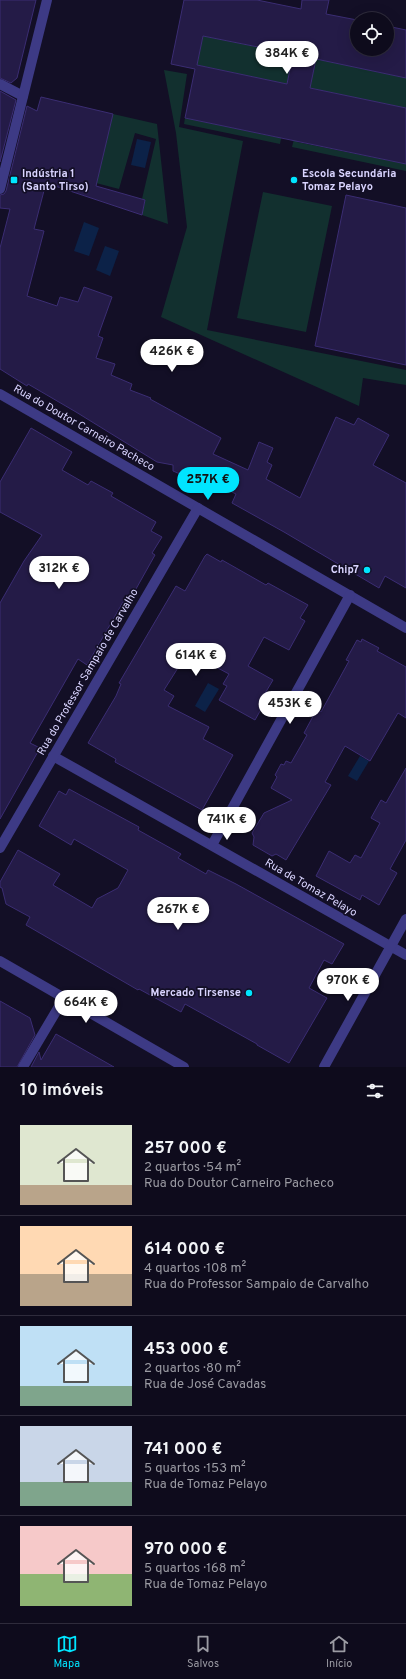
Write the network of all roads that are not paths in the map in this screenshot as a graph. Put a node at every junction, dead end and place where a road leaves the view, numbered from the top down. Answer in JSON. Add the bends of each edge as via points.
{"nodes":[{"id":1,"x":47,"y":0,"type":"edge"},
{"id":2,"x":0,"y":84,"type":"edge"},
{"id":3,"x":23,"y":96,"type":"junction"},
{"id":4,"x":0,"y":189,"type":"edge"},
{"id":5,"x":0,"y":394,"type":"edge"},
{"id":6,"x":198,"y":508,"type":"junction"},
{"id":7,"x":350,"y":595,"type":"junction"},
{"id":8,"x":406,"y":628,"type":"edge"},
{"id":9,"x":53,"y":756,"type":"junction"},
{"id":10,"x":212,"y":845,"type":"junction"},
{"id":11,"x":0,"y":848,"type":"edge"},
{"id":12,"x":406,"y":919,"type":"edge"},
{"id":13,"x":390,"y":947,"type":"junction"},
{"id":14,"x":406,"y":955,"type":"edge"},
{"id":15,"x":0,"y":961,"type":"edge"},
{"id":16,"x":64,"y":998,"type":"junction"},
{"id":17,"x":23,"y":1067,"type":"edge"},
{"id":18,"x":184,"y":1067,"type":"edge"},
{"id":19,"x":324,"y":1067,"type":"edge"}],
"edges":[{"from":1,"to":3,"type":"street"},
{"from":2,"to":3,"type":"street"},
{"from":3,"to":4,"type":"street"},
{"from":5,"to":6,"type":"street","name":"Rua do Doutor Carneiro Pacheco"},
{"from":6,"to":7,"type":"street","name":"Rua do Doutor Carneiro Pacheco"},
{"from":6,"to":9,"type":"street","name":"Rua do Professor Sampaio de Carvalho"},
{"from":7,"to":8,"type":"street","name":"Rua do Doutor Carneiro Pacheco"},
{"from":7,"to":10,"type":"street"},
{"from":9,"to":10,"type":"street","name":"Rua de Tomaz Pelayo"},
{"from":9,"to":11,"type":"street","name":"Rua do Professor Sampaio de Carvalho"},
{"from":10,"to":13,"type":"street","name":"Rua de Tomaz Pelayo"},
{"from":12,"to":13,"type":"street"},
{"from":13,"to":14,"type":"street","name":"Rua de Tomaz Pelayo"},
{"from":13,"to":19,"type":"street"},
{"from":15,"to":16,"type":"street"},
{"from":16,"to":17,"type":"street"},
{"from":16,"to":18,"type":"street"}]}
